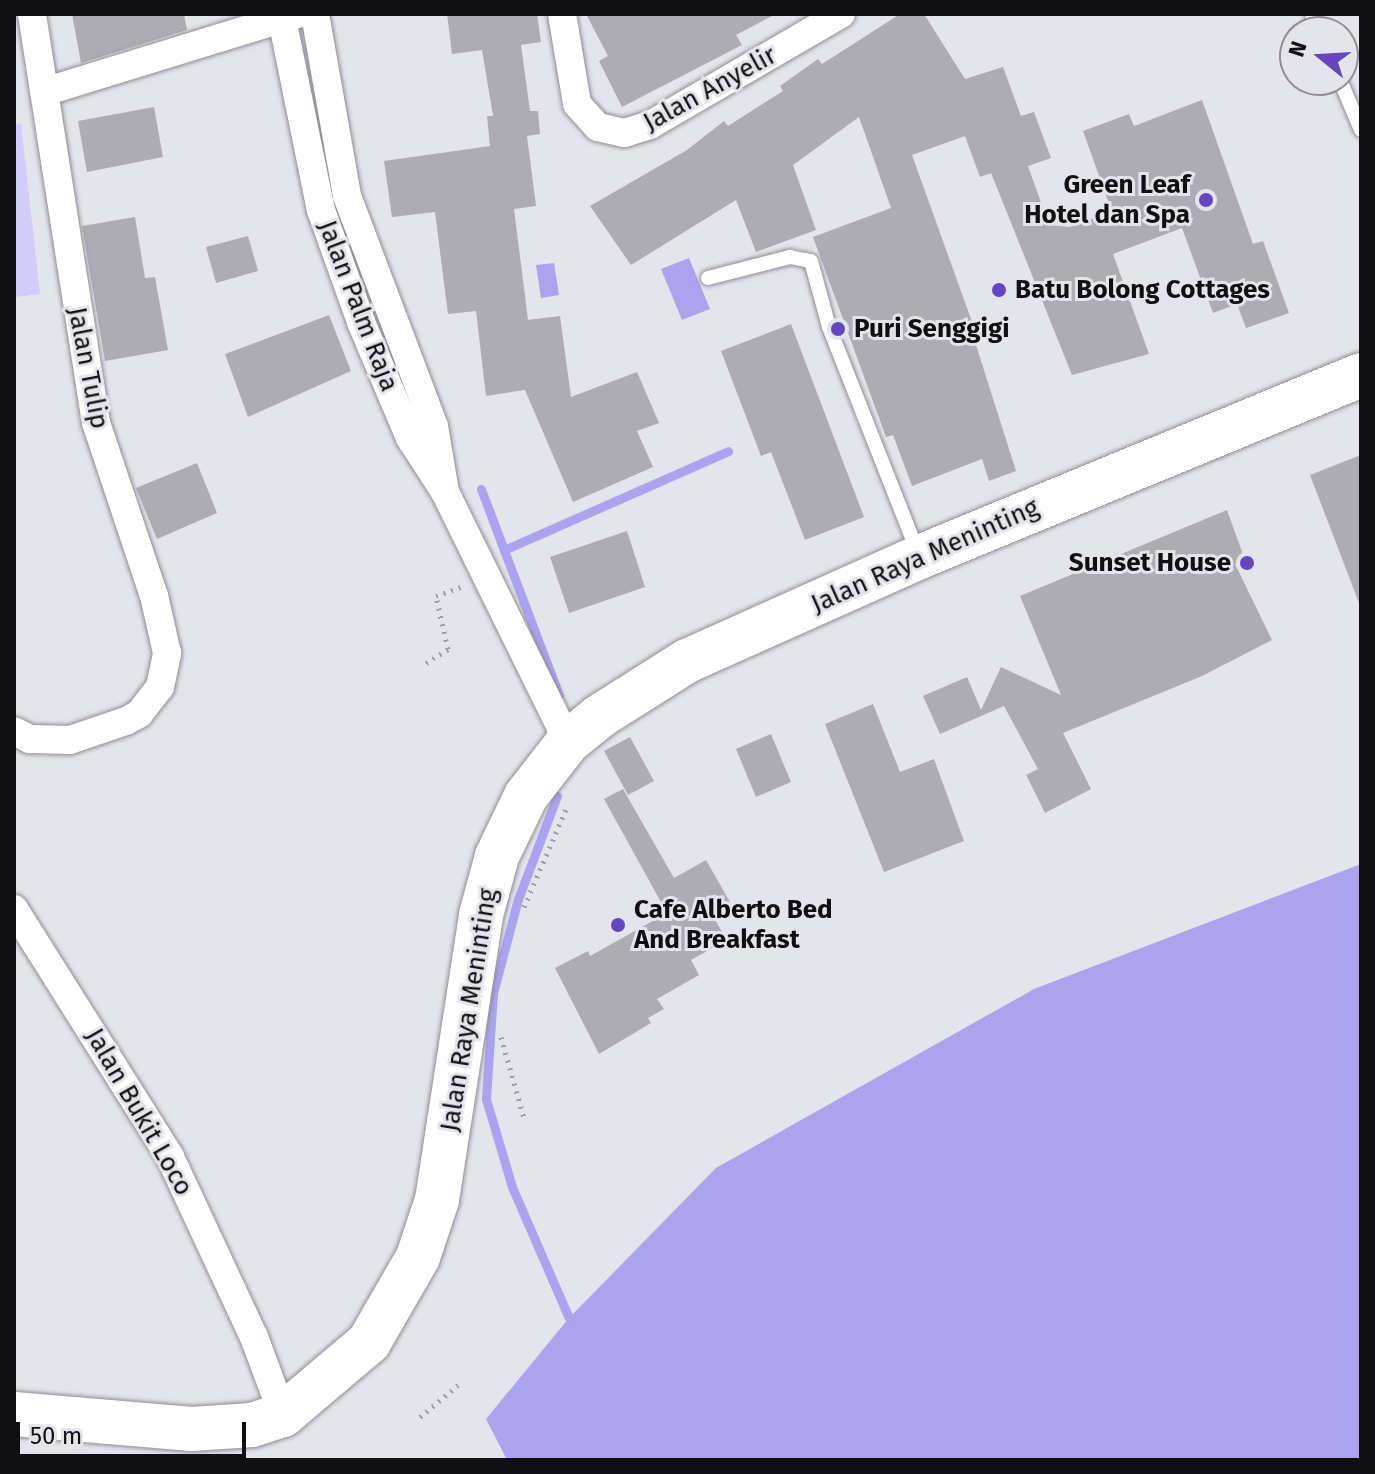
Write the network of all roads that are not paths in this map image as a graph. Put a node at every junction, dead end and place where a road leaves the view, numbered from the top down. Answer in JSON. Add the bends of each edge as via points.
{"nodes":[{"id":1,"x":32,"y":14,"type":"edge"},
{"id":2,"x":315,"y":14,"type":"edge"},
{"id":3,"x":562,"y":14,"type":"edge"},
{"id":4,"x":841,"y":14,"type":"edge"},
{"id":5,"x":287,"y":16,"type":"edge"},
{"id":6,"x":47,"y":91,"type":"junction"},
{"id":7,"x":1347,"y":96,"type":"edge"},
{"id":8,"x":1361,"y":130,"type":"edge"},
{"id":9,"x":708,"y":278,"type":"dead end"},
{"id":10,"x":1361,"y":375,"type":"edge"},
{"id":11,"x":445,"y":492,"type":"junction"},
{"id":12,"x":919,"y":557,"type":"junction"},
{"id":13,"x":14,"y":731,"type":"edge"},
{"id":14,"x":568,"y":742,"type":"junction"},
{"id":15,"x":14,"y":909,"type":"edge"},
{"id":16,"x":14,"y":1414,"type":"edge"},
{"id":17,"x":283,"y":1415,"type":"junction"}],
"edges":[{"from":1,"to":6,"type":"street","name":"Jalan Tulip"},
{"from":2,"to":11,"type":"street","name":"Jalan Palm Raja","via":[[347,196],[434,426]]},
{"from":3,"to":4,"type":"street","name":"Jalan Anyelir","via":[[577,104],[598,127],[624,133],[650,125]]},
{"from":5,"to":6,"type":"street"},
{"from":5,"to":11,"type":"street","name":"Jalan Palm Raja","via":[[332,248],[410,438]]},
{"from":6,"to":13,"type":"street","name":"Jalan Tulip","via":[[96,423],[165,636],[162,679],[139,714],[70,740],[30,739]]},
{"from":7,"to":8,"type":"lane"},
{"from":9,"to":12,"type":"lane","via":[[790,257],[811,261],[829,327]]},
{"from":10,"to":12,"type":"highway","name":"Jalan Raya Meninting"},
{"from":11,"to":14,"type":"street","name":"Jalan Palm Raja"},
{"from":12,"to":14,"type":"highway","name":"Jalan Raya Meninting","via":[[687,661],[632,693]]},
{"from":14,"to":17,"type":"highway","name":"Jalan Raya Meninting","via":[[526,796],[497,856],[481,915],[437,1200],[418,1257],[369,1342]]},
{"from":15,"to":17,"type":"street","name":"Jalan Bukit Loco","via":[[170,1157],[254,1337]]},
{"from":16,"to":17,"type":"highway","name":"Jalan Raya Meninting","via":[[223,1429]]}]}
